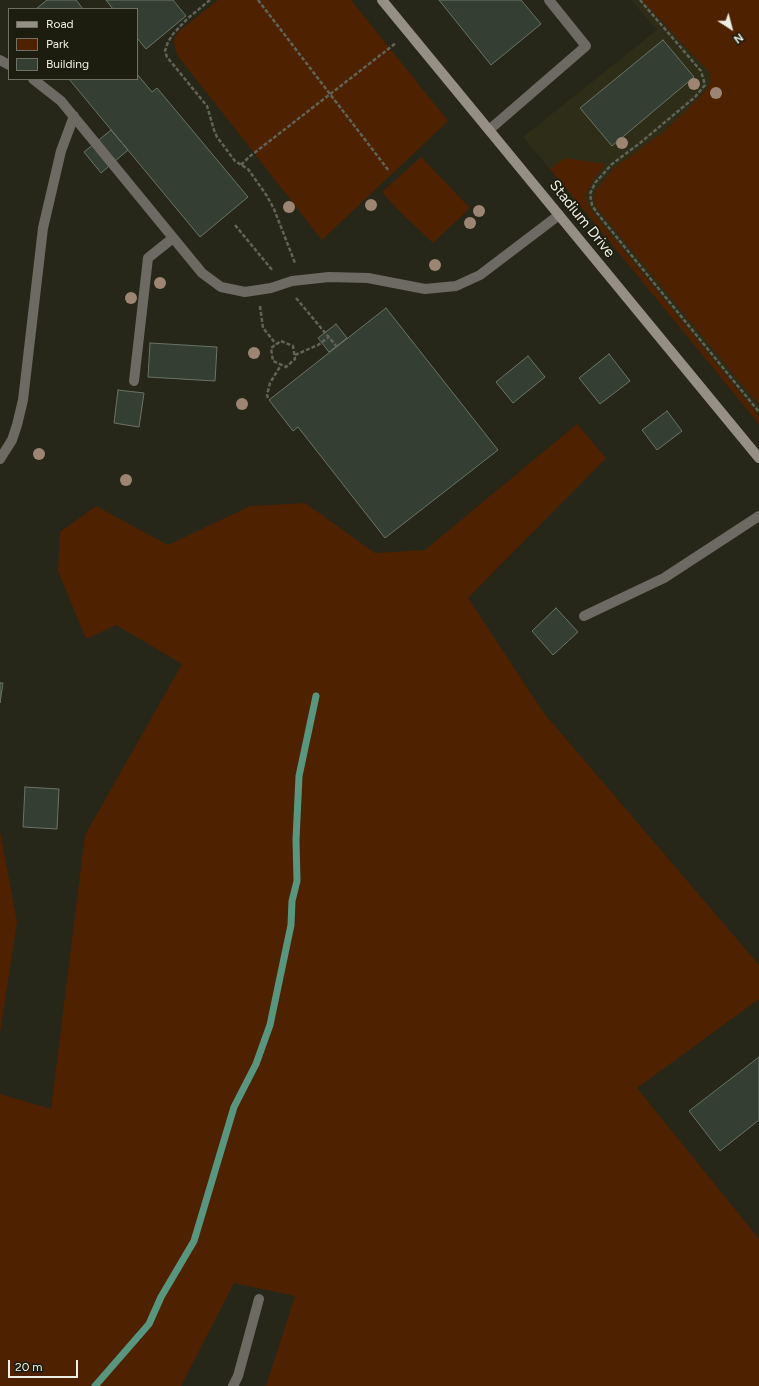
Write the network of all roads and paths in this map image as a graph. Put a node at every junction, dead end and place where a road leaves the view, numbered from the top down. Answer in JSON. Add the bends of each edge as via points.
{"nodes":[{"id":1,"x":210,"y":0,"type":"edge"},
{"id":2,"x":258,"y":0,"type":"edge"},
{"id":3,"x":382,"y":0,"type":"edge"},
{"id":4,"x":549,"y":0,"type":"edge"},
{"id":5,"x":640,"y":0,"type":"edge"},
{"id":6,"x":409,"y":33,"type":"junction"},
{"id":7,"x":34,"y":80,"type":"edge"},
{"id":8,"x":330,"y":94,"type":"junction"},
{"id":9,"x":74,"y":116,"type":"junction"},
{"id":10,"x":489,"y":130,"type":"junction"},
{"id":11,"x":241,"y":165,"type":"junction"},
{"id":12,"x":389,"y":171,"type":"dead end"},
{"id":13,"x":559,"y":215,"type":"junction"},
{"id":14,"x":235,"y":225,"type":"dead end"},
{"id":15,"x":173,"y":238,"type":"junction"},
{"id":16,"x":295,"y":264,"type":"dead end"},
{"id":17,"x":275,"y":273,"type":"dead end"},
{"id":18,"x":296,"y":298,"type":"dead end"},
{"id":19,"x":263,"y":328,"type":"dead end"},
{"id":20,"x":329,"y":337,"type":"junction"},
{"id":21,"x":276,"y":344,"type":"junction"},
{"id":22,"x":337,"y":347,"type":"dead end"},
{"id":23,"x":295,"y":355,"type":"junction"},
{"id":24,"x":281,"y":365,"type":"junction"},
{"id":25,"x":134,"y":381,"type":"dead end"},
{"id":26,"x":268,"y":398,"type":"dead end"},
{"id":27,"x":759,"y":412,"type":"edge"},
{"id":28,"x":759,"y":458,"type":"edge"},
{"id":29,"x":0,"y":459,"type":"edge"},
{"id":30,"x":759,"y":516,"type":"edge"},
{"id":31,"x":584,"y":616,"type":"dead end"},
{"id":32,"x":259,"y":1299,"type":"dead end"},
{"id":33,"x":233,"y":1386,"type":"edge"}],
"edges":[{"from":1,"to":11,"type":"path","via":[[173,34],[165,50],[167,57],[207,106],[217,137]]},
{"from":2,"to":8,"type":"path"},
{"from":3,"to":6,"type":"street","name":"Stadium Drive"},
{"from":4,"to":10,"type":"street","via":[[586,46]]},
{"from":5,"to":27,"type":"path","via":[[702,71],[705,85],[695,97],[612,164],[590,194],[592,204],[596,213]]},
{"from":6,"to":8,"type":"path"},
{"from":6,"to":10,"type":"street","name":"Stadium Drive"},
{"from":7,"to":9,"type":"street","via":[[61,100]]},
{"from":8,"to":11,"type":"path"},
{"from":8,"to":12,"type":"path"},
{"from":9,"to":15,"type":"street"},
{"from":9,"to":29,"type":"street","via":[[61,151],[43,228],[24,400],[12,440]]},
{"from":10,"to":13,"type":"street","name":"Stadium Drive"},
{"from":11,"to":16,"type":"path","via":[[248,169],[267,196]]},
{"from":13,"to":15,"type":"street","via":[[480,275],[456,286],[425,289],[368,278],[328,277],[292,281],[272,288],[245,292],[221,287],[202,273]]},
{"from":13,"to":28,"type":"street","name":"Stadium Drive"},
{"from":14,"to":17,"type":"path"},
{"from":15,"to":25,"type":"street","via":[[148,258]]},
{"from":18,"to":20,"type":"path"},
{"from":19,"to":21,"type":"path"},
{"from":20,"to":22,"type":"path"},
{"from":20,"to":23,"type":"path","via":[[318,346]]},
{"from":21,"to":23,"type":"path","via":[[281,341],[293,346]]},
{"from":21,"to":24,"type":"path","via":[[271,348],[273,361]]},
{"from":23,"to":24,"type":"path","via":[[295,359],[286,367]]},
{"from":24,"to":26,"type":"path","via":[[270,383]]},
{"from":30,"to":31,"type":"street","via":[[664,578]]},
{"from":32,"to":33,"type":"street"}]}
